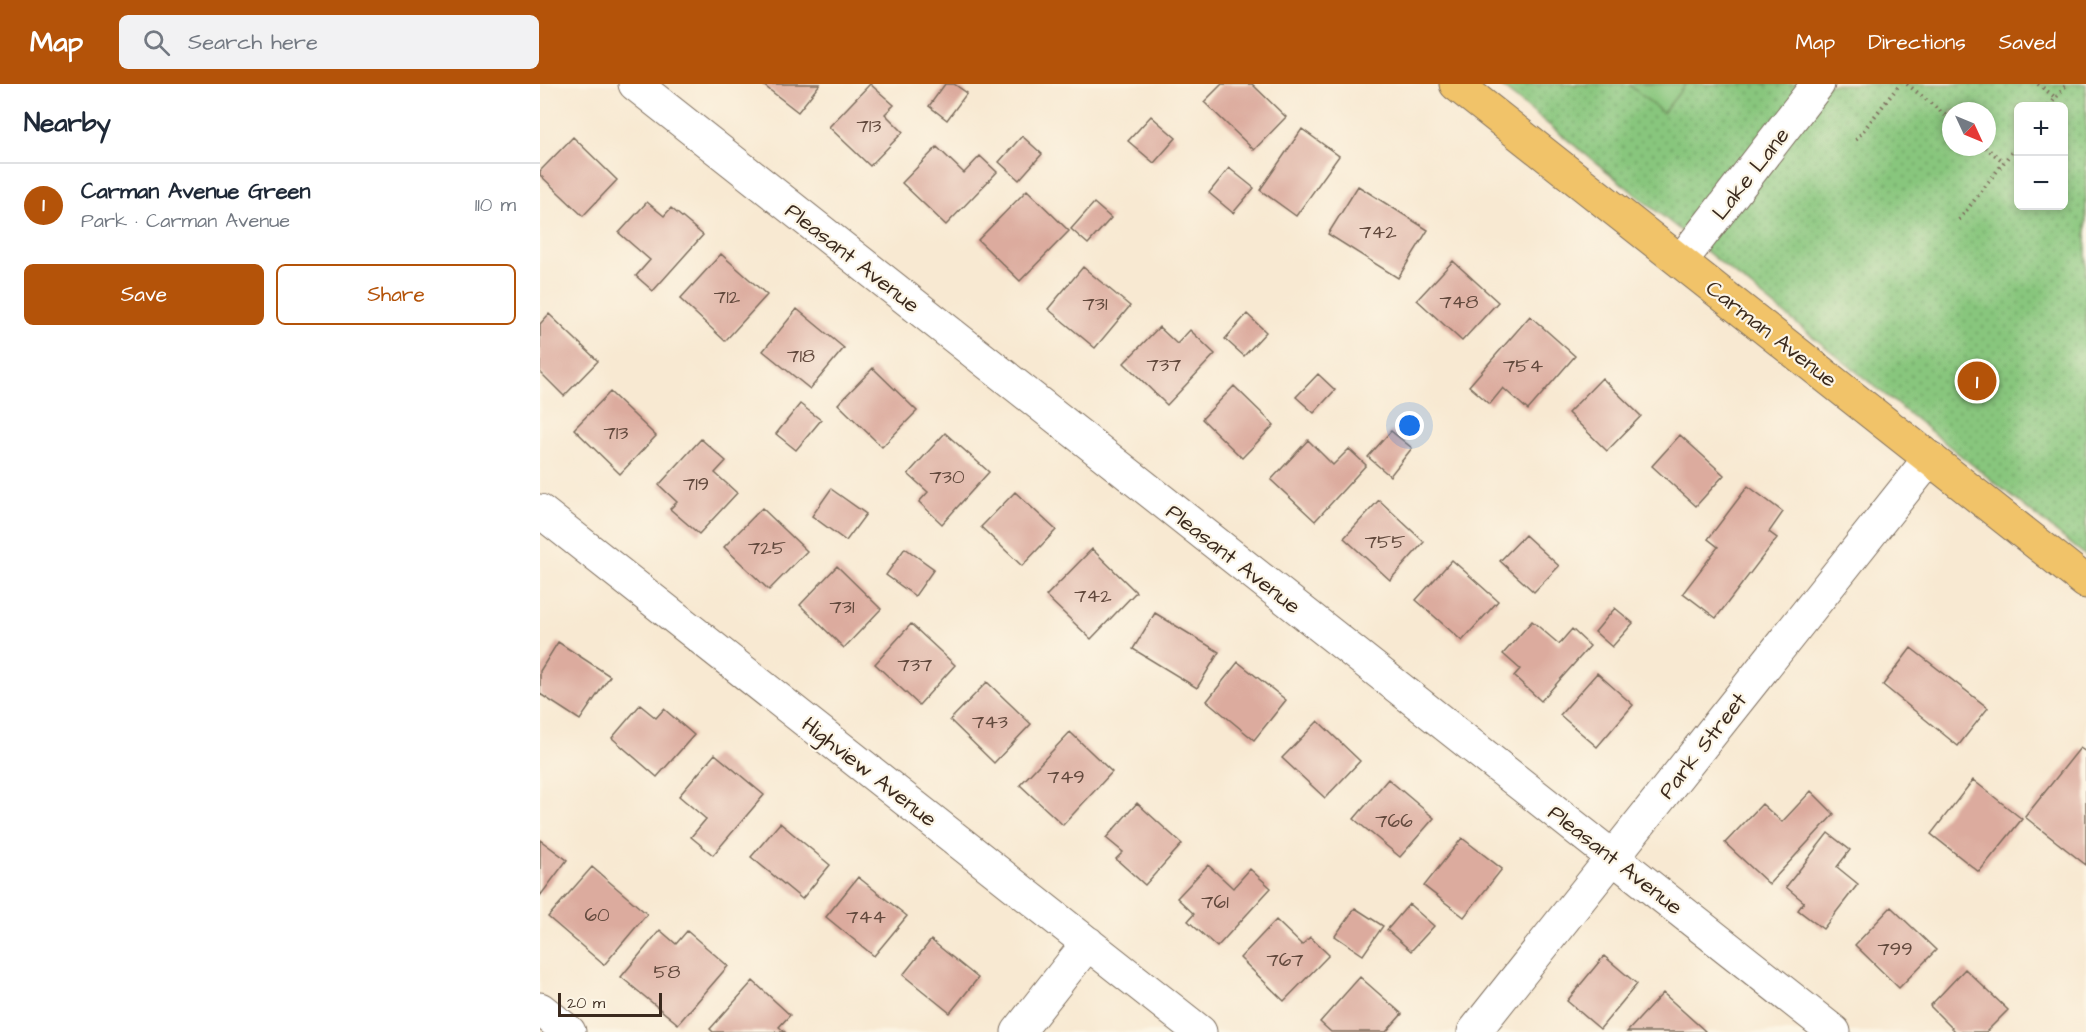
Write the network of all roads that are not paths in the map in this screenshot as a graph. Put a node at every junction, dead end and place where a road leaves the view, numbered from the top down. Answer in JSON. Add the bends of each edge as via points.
{"nodes":[{"id":1,"x":635,"y":84,"type":"edge"},
{"id":2,"x":1456,"y":84,"type":"edge"},
{"id":3,"x":1818,"y":84,"type":"edge"},
{"id":4,"x":1681,"y":261,"type":"junction"},
{"id":5,"x":1930,"y":458,"type":"junction"},
{"id":6,"x":540,"y":511,"type":"edge"},
{"id":7,"x":2086,"y":582,"type":"edge"},
{"id":8,"x":1614,"y":857,"type":"junction"},
{"id":9,"x":1088,"y":943,"type":"junction"},
{"id":10,"x":540,"y":1009,"type":"edge"},
{"id":11,"x":569,"y":1032,"type":"edge"},
{"id":12,"x":1018,"y":1032,"type":"edge"},
{"id":13,"x":1200,"y":1032,"type":"edge"},
{"id":14,"x":1474,"y":1032,"type":"edge"},
{"id":15,"x":1834,"y":1032,"type":"edge"}],
"edges":[{"from":1,"to":8,"type":"street","name":"Pleasant Avenue"},
{"from":2,"to":4,"type":"main road","name":"Carman Avenue"},
{"from":3,"to":4,"type":"street","name":"Lake Lane"},
{"from":4,"to":5,"type":"main road","name":"Carman Avenue"},
{"from":5,"to":7,"type":"main road","name":"Carman Avenue"},
{"from":5,"to":8,"type":"street","name":"Park Street"},
{"from":6,"to":9,"type":"street","name":"Highview Avenue"},
{"from":8,"to":14,"type":"street","name":"Park Street"},
{"from":8,"to":15,"type":"street","name":"Pleasant Avenue"},
{"from":9,"to":12,"type":"street"},
{"from":9,"to":13,"type":"street","name":"Highview Avenue"},
{"from":10,"to":11,"type":"street"}]}
